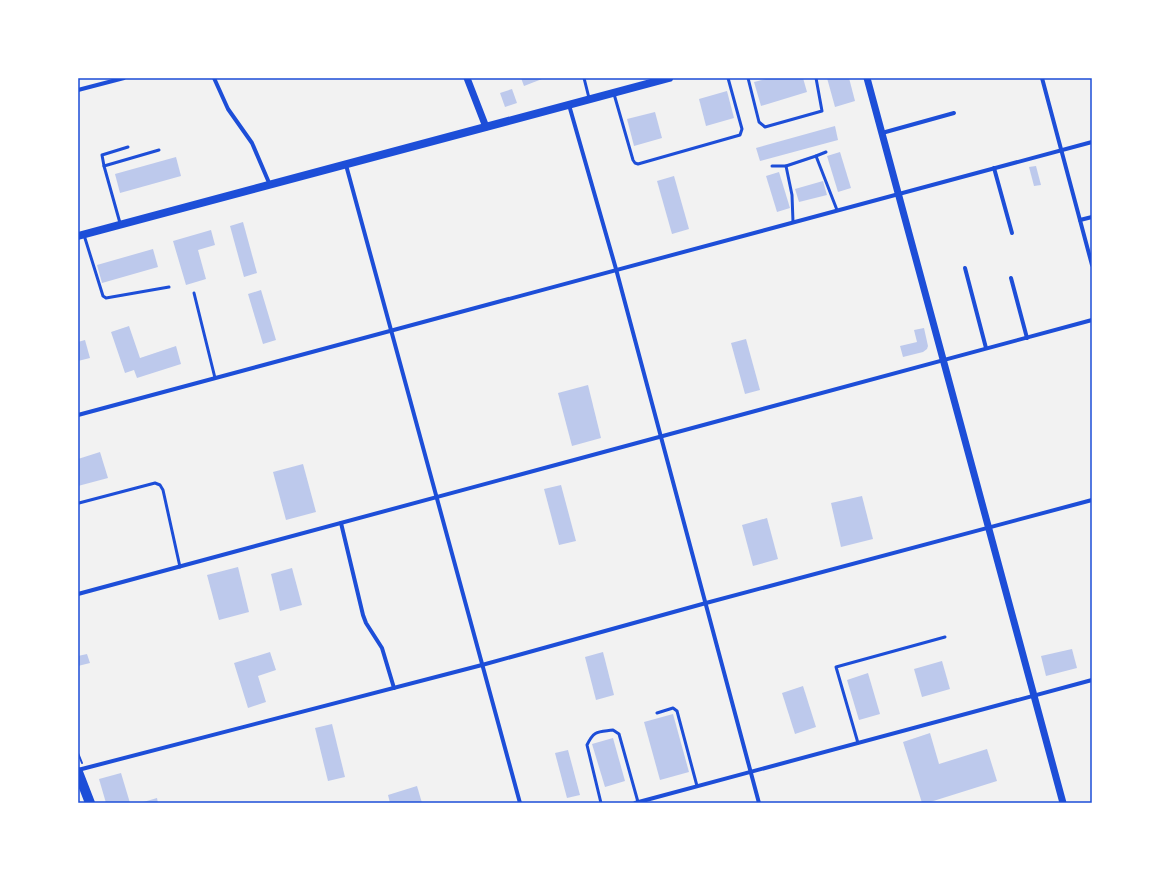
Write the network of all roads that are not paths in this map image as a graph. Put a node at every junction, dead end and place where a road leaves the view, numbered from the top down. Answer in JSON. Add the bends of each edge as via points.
{"nodes":[{"id":1,"x":124,"y":78,"type":"edge"},
{"id":2,"x":214,"y":78,"type":"edge"},
{"id":3,"x":467,"y":78,"type":"edge"},
{"id":4,"x":584,"y":78,"type":"edge"},
{"id":5,"x":669,"y":78,"type":"edge"},
{"id":6,"x":728,"y":78,"type":"edge"},
{"id":7,"x":748,"y":78,"type":"edge"},
{"id":8,"x":816,"y":78,"type":"edge"},
{"id":9,"x":867,"y":78,"type":"edge"},
{"id":10,"x":1042,"y":78,"type":"edge"},
{"id":11,"x":78,"y":90,"type":"edge"},
{"id":12,"x":613,"y":93,"type":"junction"},
{"id":13,"x":590,"y":100,"type":"junction"},
{"id":14,"x":569,"y":105,"type":"junction"},
{"id":15,"x":954,"y":113,"type":"dead end"},
{"id":16,"x":486,"y":127,"type":"junction"},
{"id":17,"x":882,"y":132,"type":"junction"},
{"id":18,"x":1092,"y":142,"type":"edge"},
{"id":19,"x":128,"y":148,"type":"dead end"},
{"id":20,"x":159,"y":150,"type":"dead end"},
{"id":21,"x":1061,"y":150,"type":"junction"},
{"id":22,"x":826,"y":152,"type":"dead end"},
{"id":23,"x":816,"y":156,"type":"junction"},
{"id":24,"x":346,"y":165,"type":"junction"},
{"id":25,"x":104,"y":166,"type":"junction"},
{"id":26,"x":772,"y":166,"type":"dead end"},
{"id":27,"x":786,"y":166,"type":"junction"},
{"id":28,"x":994,"y":168,"type":"junction"},
{"id":29,"x":270,"y":185,"type":"junction"},
{"id":30,"x":898,"y":194,"type":"junction"},
{"id":31,"x":837,"y":210,"type":"junction"},
{"id":32,"x":1092,"y":217,"type":"edge"},
{"id":33,"x":1080,"y":220,"type":"junction"},
{"id":34,"x":793,"y":222,"type":"junction"},
{"id":35,"x":120,"y":225,"type":"junction"},
{"id":36,"x":1012,"y":233,"type":"dead end"},
{"id":37,"x":81,"y":235,"type":"edge"},
{"id":38,"x":1092,"y":265,"type":"edge"},
{"id":39,"x":965,"y":268,"type":"dead end"},
{"id":40,"x":616,"y":269,"type":"junction"},
{"id":41,"x":1011,"y":278,"type":"dead end"},
{"id":42,"x":169,"y":287,"type":"dead end"},
{"id":43,"x":194,"y":293,"type":"dead end"},
{"id":44,"x":1092,"y":320,"type":"edge"},
{"id":45,"x":391,"y":330,"type":"junction"},
{"id":46,"x":1027,"y":338,"type":"junction"},
{"id":47,"x":986,"y":348,"type":"junction"},
{"id":48,"x":943,"y":360,"type":"junction"},
{"id":49,"x":215,"y":378,"type":"junction"},
{"id":50,"x":78,"y":415,"type":"edge"},
{"id":51,"x":661,"y":437,"type":"junction"},
{"id":52,"x":437,"y":497,"type":"junction"},
{"id":53,"x":1092,"y":500,"type":"edge"},
{"id":54,"x":79,"y":503,"type":"edge"},
{"id":55,"x":341,"y":523,"type":"junction"},
{"id":56,"x":989,"y":529,"type":"junction"},
{"id":57,"x":180,"y":567,"type":"junction"},
{"id":58,"x":78,"y":594,"type":"edge"},
{"id":59,"x":706,"y":603,"type":"junction"},
{"id":60,"x":944,"y":636,"type":"dead end"},
{"id":61,"x":482,"y":665,"type":"junction"},
{"id":62,"x":1092,"y":680,"type":"edge"},
{"id":63,"x":394,"y":688,"type":"junction"},
{"id":64,"x":1033,"y":696,"type":"junction"},
{"id":65,"x":657,"y":713,"type":"dead end"},
{"id":66,"x":858,"y":743,"type":"junction"},
{"id":67,"x":78,"y":771,"type":"edge"},
{"id":68,"x":751,"y":772,"type":"junction"},
{"id":69,"x":697,"y":786,"type":"junction"},
{"id":70,"x":90,"y":803,"type":"edge"},
{"id":71,"x":520,"y":803,"type":"edge"},
{"id":72,"x":601,"y":803,"type":"edge"},
{"id":73,"x":636,"y":803,"type":"edge"},
{"id":74,"x":759,"y":803,"type":"edge"},
{"id":75,"x":1063,"y":803,"type":"edge"}],
"edges":[{"from":1,"to":11,"type":"street"},
{"from":2,"to":29,"type":"street","via":[[228,109],[252,143]]},
{"from":3,"to":16,"type":"street"},
{"from":4,"to":13,"type":"lane"},
{"from":5,"to":12,"type":"main road"},
{"from":6,"to":12,"type":"lane","via":[[742,129],[740,135],[638,164],[633,160]]},
{"from":7,"to":8,"type":"lane","via":[[759,122],[765,127],[822,111]]},
{"from":9,"to":17,"type":"street"},
{"from":10,"to":21,"type":"street"},
{"from":12,"to":13,"type":"main road"},
{"from":13,"to":14,"type":"main road"},
{"from":14,"to":16,"type":"main road"},
{"from":14,"to":40,"type":"street"},
{"from":15,"to":17,"type":"street"},
{"from":16,"to":24,"type":"main road"},
{"from":17,"to":30,"type":"street"},
{"from":18,"to":21,"type":"street"},
{"from":19,"to":25,"type":"lane","via":[[102,155]]},
{"from":20,"to":25,"type":"lane"},
{"from":21,"to":28,"type":"street"},
{"from":21,"to":33,"type":"street"},
{"from":22,"to":23,"type":"lane"},
{"from":23,"to":27,"type":"lane"},
{"from":23,"to":31,"type":"lane"},
{"from":24,"to":29,"type":"main road"},
{"from":24,"to":45,"type":"street"},
{"from":25,"to":35,"type":"lane"},
{"from":26,"to":27,"type":"lane"},
{"from":27,"to":34,"type":"lane","via":[[791,186]]},
{"from":28,"to":30,"type":"street"},
{"from":28,"to":36,"type":"street"},
{"from":29,"to":35,"type":"main road"},
{"from":30,"to":31,"type":"street"},
{"from":30,"to":48,"type":"street"},
{"from":31,"to":34,"type":"street"},
{"from":32,"to":33,"type":"street"},
{"from":33,"to":38,"type":"street"},
{"from":34,"to":40,"type":"street"},
{"from":35,"to":37,"type":"main road"},
{"from":37,"to":42,"type":"lane","via":[[103,296],[106,298]]},
{"from":39,"to":47,"type":"street"},
{"from":40,"to":45,"type":"street"},
{"from":40,"to":51,"type":"street"},
{"from":41,"to":46,"type":"street"},
{"from":43,"to":49,"type":"lane"},
{"from":44,"to":46,"type":"street"},
{"from":45,"to":49,"type":"street"},
{"from":45,"to":52,"type":"street"},
{"from":46,"to":47,"type":"street"},
{"from":47,"to":48,"type":"street"},
{"from":48,"to":51,"type":"street"},
{"from":48,"to":56,"type":"street"},
{"from":49,"to":50,"type":"street"},
{"from":51,"to":52,"type":"street"},
{"from":51,"to":59,"type":"street"},
{"from":52,"to":55,"type":"street"},
{"from":52,"to":61,"type":"street"},
{"from":53,"to":56,"type":"street"},
{"from":54,"to":57,"type":"lane","via":[[155,483],[160,485]]},
{"from":55,"to":57,"type":"street"},
{"from":55,"to":63,"type":"street","via":[[363,615],[382,648]]},
{"from":56,"to":59,"type":"street"},
{"from":56,"to":64,"type":"street"},
{"from":57,"to":58,"type":"street"},
{"from":59,"to":61,"type":"street"},
{"from":59,"to":68,"type":"street"},
{"from":60,"to":66,"type":"lane","via":[[836,667]]},
{"from":61,"to":63,"type":"street"},
{"from":61,"to":71,"type":"street"},
{"from":62,"to":64,"type":"street"},
{"from":63,"to":67,"type":"street"},
{"from":64,"to":66,"type":"street"},
{"from":64,"to":75,"type":"street"},
{"from":65,"to":69,"type":"lane","via":[[674,708],[677,711]]},
{"from":66,"to":68,"type":"street"},
{"from":67,"to":70,"type":"main road"},
{"from":68,"to":69,"type":"street"},
{"from":68,"to":74,"type":"street"},
{"from":69,"to":73,"type":"street"},
{"from":72,"to":73,"type":"lane","via":[[587,745],[591,736],[598,732],[613,730],[619,734]]}]}
